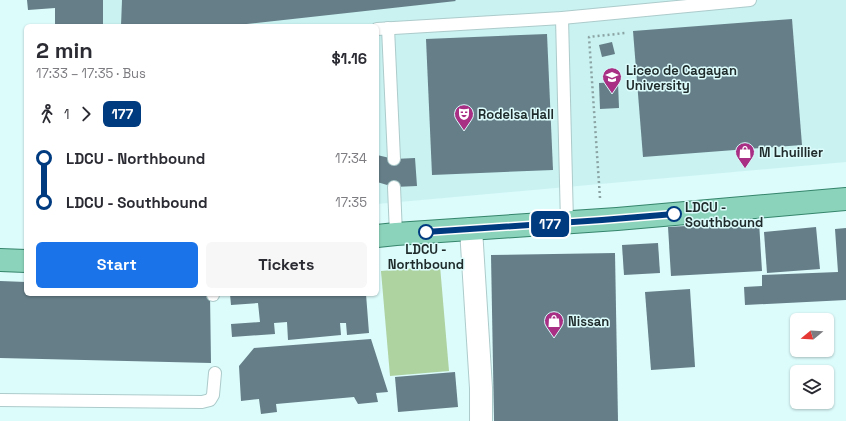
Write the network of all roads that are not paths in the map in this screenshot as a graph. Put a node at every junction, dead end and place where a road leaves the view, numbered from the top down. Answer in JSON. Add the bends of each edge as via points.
{"nodes":[{"id":1,"x":750,"y":0,"type":"edge"},
{"id":2,"x":657,"y":4,"type":"edge"},
{"id":3,"x":562,"y":18,"type":"junction"},
{"id":4,"x":382,"y":29,"type":"edge"},
{"id":5,"x":394,"y":159,"type":"dead end"},
{"id":6,"x":394,"y":187,"type":"dead end"},
{"id":7,"x":846,"y":199,"type":"edge"},
{"id":8,"x":567,"y":223,"type":"junction"},
{"id":9,"x":471,"y":229,"type":"junction"},
{"id":10,"x":387,"y":235,"type":"edge"},
{"id":11,"x":0,"y":260,"type":"edge"},
{"id":12,"x":24,"y":261,"type":"edge"},
{"id":13,"x":215,"y":373,"type":"dead end"},
{"id":14,"x":0,"y":400,"type":"edge"},
{"id":15,"x":481,"y":421,"type":"edge"}],
"edges":[{"from":1,"to":2,"type":"lane"},
{"from":2,"to":3,"type":"lane"},
{"from":3,"to":4,"type":"lane"},
{"from":3,"to":8,"type":"lane"},
{"from":4,"to":5,"type":"lane"},
{"from":6,"to":10,"type":"lane"},
{"from":7,"to":8,"type":"main road"},
{"from":8,"to":9,"type":"main road"},
{"from":9,"to":10,"type":"main road"},
{"from":9,"to":15,"type":"street"},
{"from":11,"to":12,"type":"main road"},
{"from":13,"to":14,"type":"lane","via":[[213,395],[210,400],[202,402]]}]}
